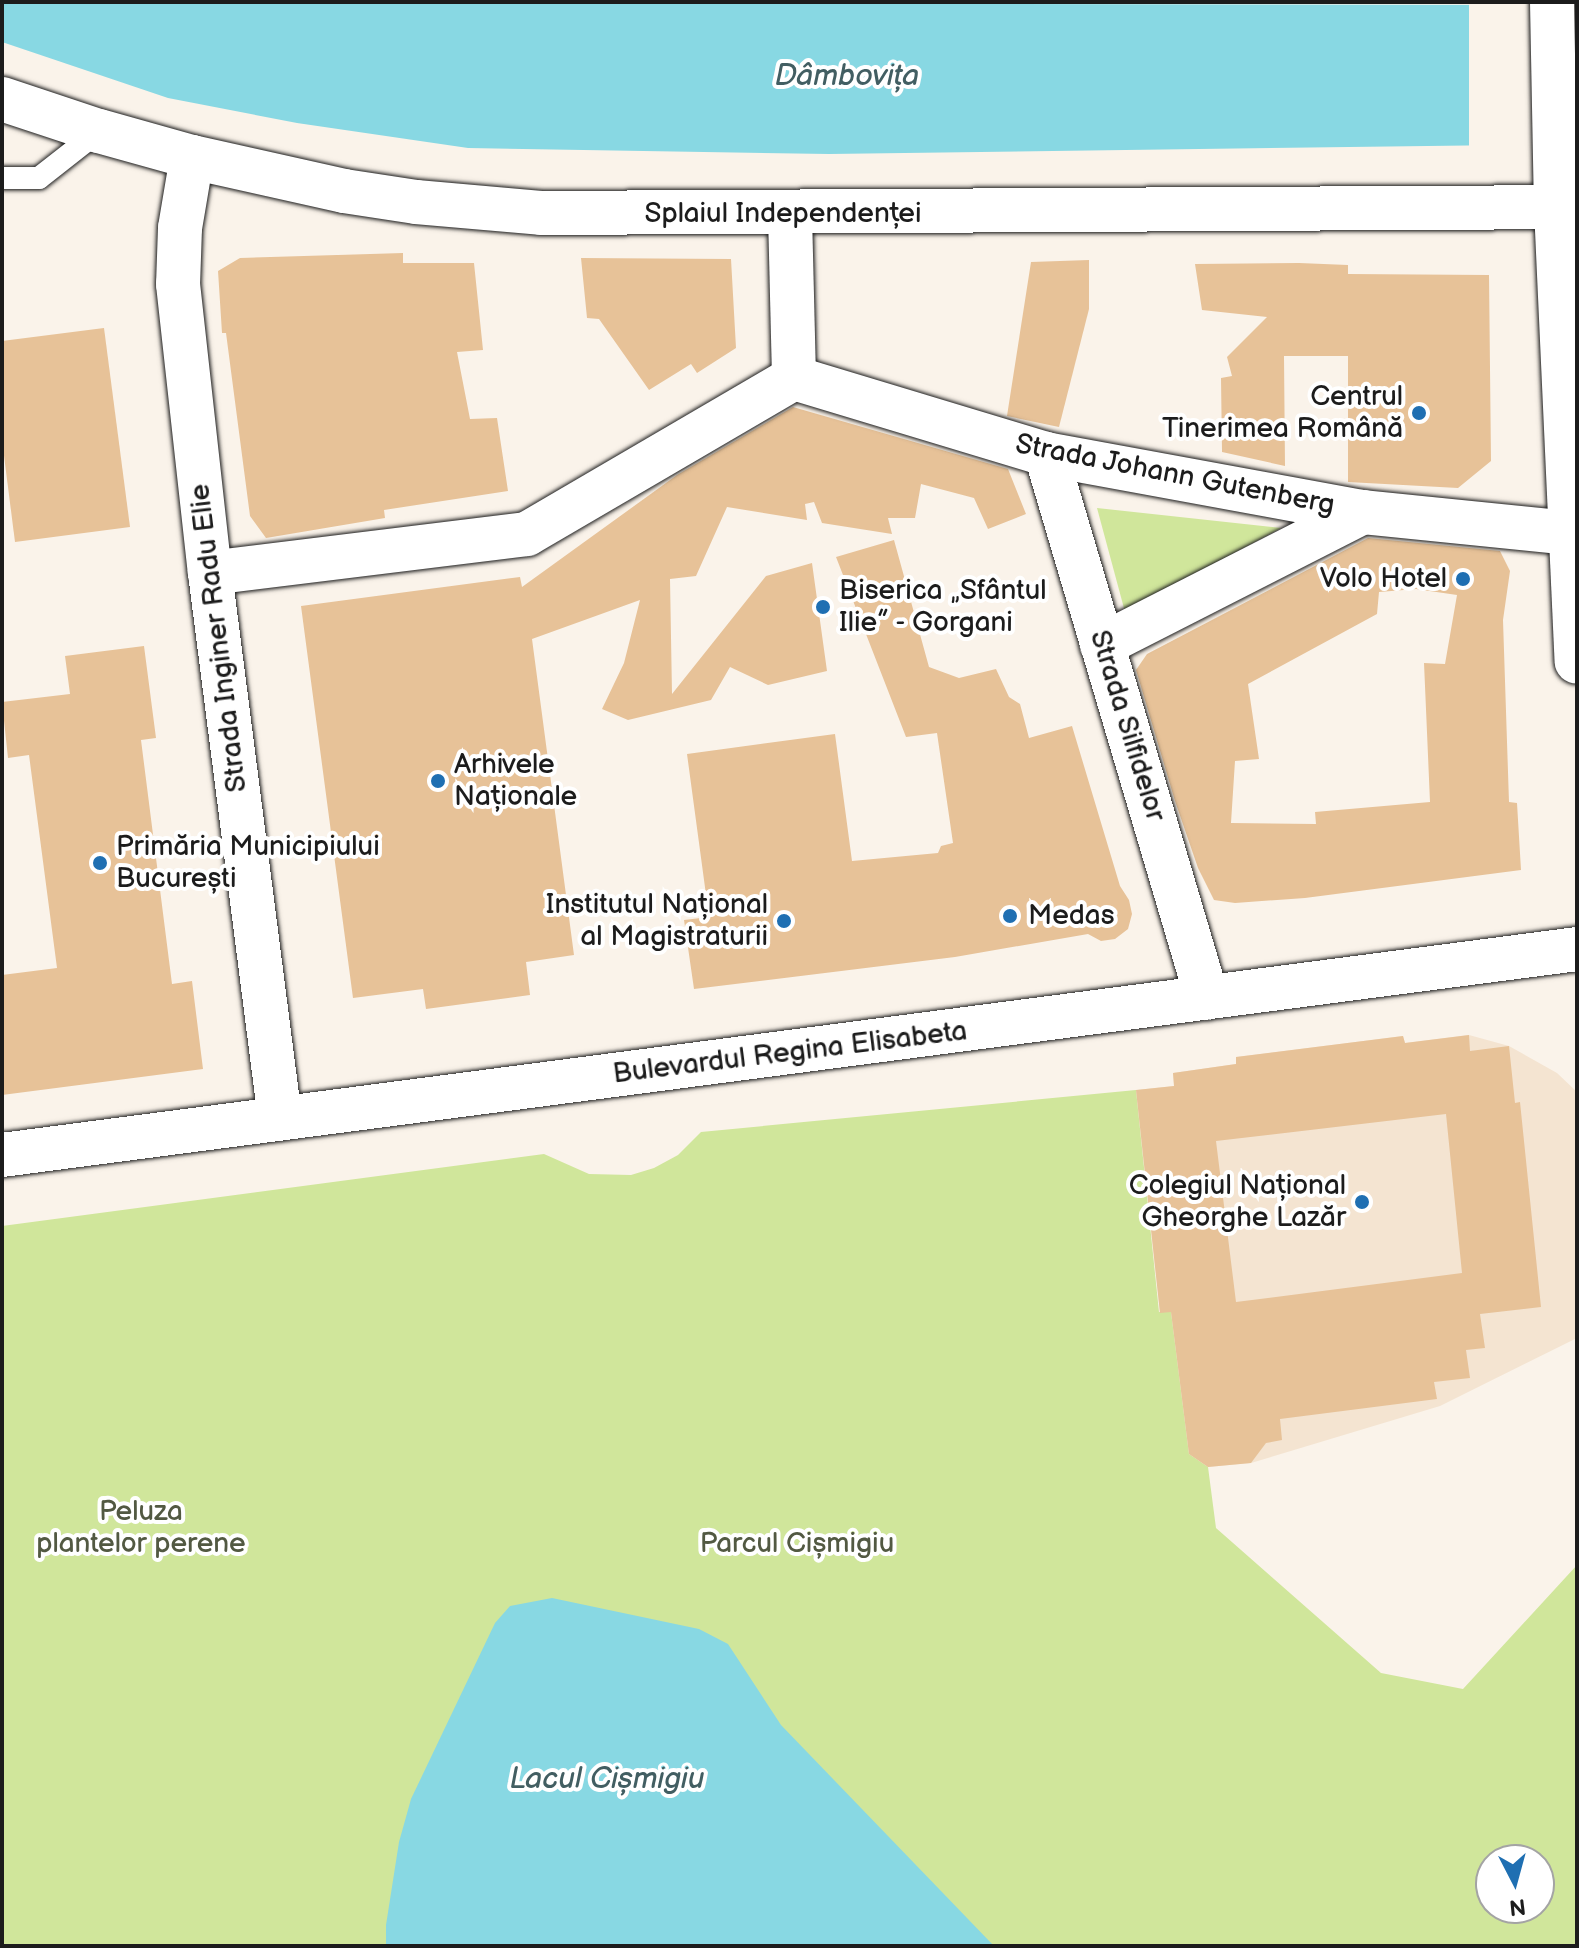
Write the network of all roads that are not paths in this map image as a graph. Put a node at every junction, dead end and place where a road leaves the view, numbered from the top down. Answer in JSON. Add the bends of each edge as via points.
{"nodes":[{"id":1,"x":1552,"y":2,"type":"edge"},
{"id":2,"x":2,"y":99,"type":"edge"},
{"id":3,"x":99,"y":131,"type":"junction"},
{"id":4,"x":192,"y":157,"type":"junction"},
{"id":5,"x":2,"y":178,"type":"edge"},
{"id":6,"x":1562,"y":196,"type":"edge"},
{"id":7,"x":790,"y":214,"type":"junction"},
{"id":8,"x":1568,"y":310,"type":"edge"},
{"id":9,"x":794,"y":378,"type":"junction"},
{"id":10,"x":1046,"y":454,"type":"junction"},
{"id":11,"x":1363,"y":512,"type":"junction"},
{"id":12,"x":1569,"y":533,"type":"junction"},
{"id":13,"x":210,"y":573,"type":"junction"},
{"id":14,"x":1102,"y":645,"type":"junction"},
{"id":15,"x":1577,"y":662,"type":"edge"},
{"id":16,"x":1577,"y":949,"type":"edge"},
{"id":17,"x":1207,"y":998,"type":"junction"},
{"id":18,"x":280,"y":1119,"type":"junction"},
{"id":19,"x":2,"y":1155,"type":"edge"}],
"edges":[{"from":1,"to":6,"type":"main road"},
{"from":2,"to":3,"type":"main road","name":"Splaiul Independenței"},
{"from":3,"to":4,"type":"main road","name":"Splaiul Independenței"},
{"from":3,"to":5,"type":"lane","via":[[39,178]]},
{"from":4,"to":7,"type":"main road","name":"Splaiul Independenței","via":[[344,191],[479,209]]},
{"from":4,"to":13,"type":"main road","name":"Strada Inginer Radu Elie","via":[[180,228],[178,284]]},
{"from":6,"to":7,"type":"main road","name":"Splaiul Independenței"},
{"from":6,"to":8,"type":"main road"},
{"from":7,"to":9,"type":"main road"},
{"from":8,"to":12,"type":"main road"},
{"from":9,"to":10,"type":"main road","name":"Strada Johann Gutenberg"},
{"from":9,"to":13,"type":"main road","via":[[527,534]]},
{"from":10,"to":11,"type":"main road","name":"Strada Johann Gutenberg"},
{"from":10,"to":14,"type":"main road","name":"Strada Silfidelor"},
{"from":11,"to":12,"type":"main road","name":"Strada Johann Gutenberg"},
{"from":11,"to":14,"type":"main road"},
{"from":12,"to":15,"type":"main road"},
{"from":13,"to":18,"type":"main road","name":"Strada Inginer Radu Elie"},
{"from":14,"to":17,"type":"main road","name":"Strada Silfidelor"},
{"from":16,"to":17,"type":"main road","name":"Bulevardul Regina Elisabeta"},
{"from":17,"to":18,"type":"main road","name":"Bulevardul Regina Elisabeta"},
{"from":18,"to":19,"type":"main road","name":"Bulevardul Regina Elisabeta"}]}
